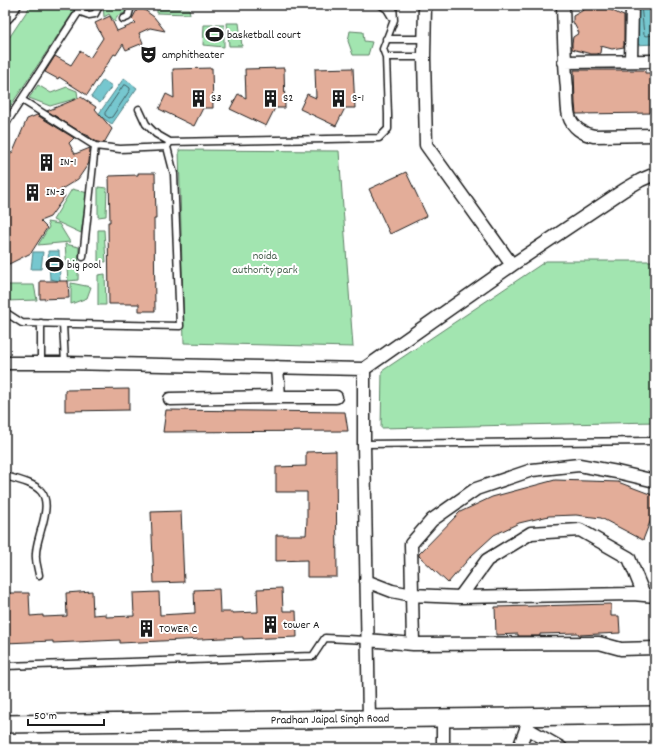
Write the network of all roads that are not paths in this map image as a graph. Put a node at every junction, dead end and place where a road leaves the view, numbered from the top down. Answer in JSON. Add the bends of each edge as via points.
{"nodes":[{"id":1,"x":12,"y":5,"type":"edge"},
{"id":2,"x":83,"y":5,"type":"edge"},
{"id":3,"x":99,"y":5,"type":"edge"},
{"id":4,"x":128,"y":5,"type":"edge"},
{"id":5,"x":381,"y":5,"type":"edge"},
{"id":6,"x":393,"y":5,"type":"edge"},
{"id":7,"x":425,"y":5,"type":"edge"},
{"id":8,"x":563,"y":5,"type":"edge"},
{"id":9,"x":632,"y":5,"type":"edge"},
{"id":10,"x":78,"y":11,"type":"junction"},
{"id":11,"x":5,"y":15,"type":"edge"},
{"id":12,"x":123,"y":19,"type":"dead end"},
{"id":13,"x":394,"y":20,"type":"junction"},
{"id":14,"x":386,"y":39,"type":"junction"},
{"id":15,"x":425,"y":39,"type":"junction"},
{"id":16,"x":386,"y":57,"type":"junction"},
{"id":17,"x":424,"y":57,"type":"junction"},
{"id":18,"x":631,"y":61,"type":"junction"},
{"id":19,"x":655,"y":61,"type":"edge"},
{"id":20,"x":564,"y":62,"type":"junction"},
{"id":21,"x":22,"y":100,"type":"junction"},
{"id":22,"x":139,"y":109,"type":"dead end"},
{"id":23,"x":5,"y":125,"type":"edge"},
{"id":24,"x":655,"y":135,"type":"edge"},
{"id":25,"x":168,"y":144,"type":"junction"},
{"id":26,"x":95,"y":146,"type":"junction"},
{"id":27,"x":655,"y":174,"type":"edge"},
{"id":28,"x":83,"y":257,"type":"dead end"},
{"id":29,"x":512,"y":265,"type":"junction"},
{"id":30,"x":5,"y":312,"type":"edge"},
{"id":31,"x":41,"y":323,"type":"junction"},
{"id":32,"x":63,"y":324,"type":"junction"},
{"id":33,"x":5,"y":363,"type":"edge"},
{"id":34,"x":41,"y":363,"type":"junction"},
{"id":35,"x":65,"y":363,"type":"junction"},
{"id":36,"x":277,"y":367,"type":"junction"},
{"id":37,"x":364,"y":368,"type":"junction"},
{"id":38,"x":336,"y":397,"type":"dead end"},
{"id":39,"x":279,"y":398,"type":"junction"},
{"id":40,"x":170,"y":399,"type":"dead end"},
{"id":41,"x":655,"y":441,"type":"edge"},
{"id":42,"x":364,"y":444,"type":"junction"},
{"id":43,"x":5,"y":476,"type":"edge"},
{"id":44,"x":655,"y":481,"type":"edge"},
{"id":45,"x":39,"y":575,"type":"dead end"},
{"id":46,"x":366,"y":581,"type":"junction"},
{"id":47,"x":412,"y":595,"type":"junction"},
{"id":48,"x":650,"y":596,"type":"edge"},
{"id":49,"x":460,"y":597,"type":"junction"},
{"id":50,"x":367,"y":640,"type":"junction"},
{"id":51,"x":413,"y":644,"type":"junction"},
{"id":52,"x":655,"y":648,"type":"edge"},
{"id":53,"x":5,"y":666,"type":"edge"},
{"id":54,"x":655,"y":715,"type":"edge"},
{"id":55,"x":443,"y":718,"type":"junction"},
{"id":56,"x":368,"y":719,"type":"junction"},
{"id":57,"x":528,"y":722,"type":"junction"},
{"id":58,"x":5,"y":724,"type":"edge"},
{"id":59,"x":443,"y":748,"type":"edge"},
{"id":60,"x":519,"y":748,"type":"edge"},
{"id":61,"x":561,"y":748,"type":"edge"}],
"edges":[{"from":1,"to":11,"type":"street"},
{"from":2,"to":10,"type":"lane"},
{"from":3,"to":10,"type":"lane","via":[[95,14],[89,15]]},
{"from":4,"to":12,"type":"lane","via":[[128,17]]},
{"from":5,"to":13,"type":"lane"},
{"from":6,"to":13,"type":"lane"},
{"from":7,"to":15,"type":"street"},
{"from":8,"to":20,"type":"street"},
{"from":9,"to":18,"type":"street"},
{"from":10,"to":21,"type":"lane"},
{"from":13,"to":14,"type":"lane"},
{"from":14,"to":15,"type":"lane"},
{"from":14,"to":16,"type":"lane","via":[[383,49]]},
{"from":15,"to":17,"type":"street"},
{"from":16,"to":17,"type":"lane"},
{"from":16,"to":25,"type":"lane","via":[[388,129],[379,138]]},
{"from":17,"to":29,"type":"street","via":[[426,145]]},
{"from":18,"to":19,"type":"street"},
{"from":18,"to":20,"type":"street"},
{"from":20,"to":24,"type":"street","via":[[569,116],[579,130],[594,136]]},
{"from":21,"to":23,"type":"lane"},
{"from":21,"to":26,"type":"lane"},
{"from":22,"to":25,"type":"lane","via":[[146,124]]},
{"from":25,"to":26,"type":"lane","via":[[120,149]]},
{"from":25,"to":32,"type":"lane","via":[[174,174],[180,326]]},
{"from":26,"to":28,"type":"lane"},
{"from":27,"to":29,"type":"street","via":[[624,190]]},
{"from":29,"to":37,"type":"street"},
{"from":30,"to":31,"type":"lane","via":[[22,323]]},
{"from":31,"to":32,"type":"lane"},
{"from":31,"to":34,"type":"lane"},
{"from":32,"to":35,"type":"lane"},
{"from":33,"to":34,"type":"street"},
{"from":34,"to":35,"type":"street"},
{"from":35,"to":36,"type":"street"},
{"from":36,"to":37,"type":"street"},
{"from":36,"to":39,"type":"street"},
{"from":37,"to":42,"type":"street"},
{"from":38,"to":39,"type":"street"},
{"from":39,"to":40,"type":"street"},
{"from":41,"to":42,"type":"lane"},
{"from":42,"to":46,"type":"street"},
{"from":43,"to":45,"type":"lane","via":[[41,490],[44,496],[46,508],[36,549]]},
{"from":44,"to":47,"type":"street","via":[[579,465],[532,470],[476,489],[432,520],[411,544]]},
{"from":46,"to":47,"type":"street"},
{"from":46,"to":50,"type":"street"},
{"from":47,"to":49,"type":"street"},
{"from":47,"to":51,"type":"street"},
{"from":48,"to":49,"type":"street","via":[[632,594]]},
{"from":48,"to":49,"type":"street","via":[[629,558],[580,530],[531,533],[487,560]]},
{"from":50,"to":51,"type":"street"},
{"from":50,"to":53,"type":"lane","via":[[325,638],[313,656]]},
{"from":50,"to":56,"type":"street"},
{"from":51,"to":52,"type":"street","via":[[599,643],[621,649]]},
{"from":54,"to":57,"type":"street","name":"Pradhan Jaipal Singh Road"},
{"from":55,"to":56,"type":"street","name":"Pradhan Jaipal Singh Road"},
{"from":55,"to":57,"type":"street","name":"Pradhan Jaipal Singh Road"},
{"from":55,"to":59,"type":"street"},
{"from":56,"to":58,"type":"street","name":"Pradhan Jaipal Singh Road"},
{"from":57,"to":60,"type":"street"},
{"from":57,"to":61,"type":"street"}]}
